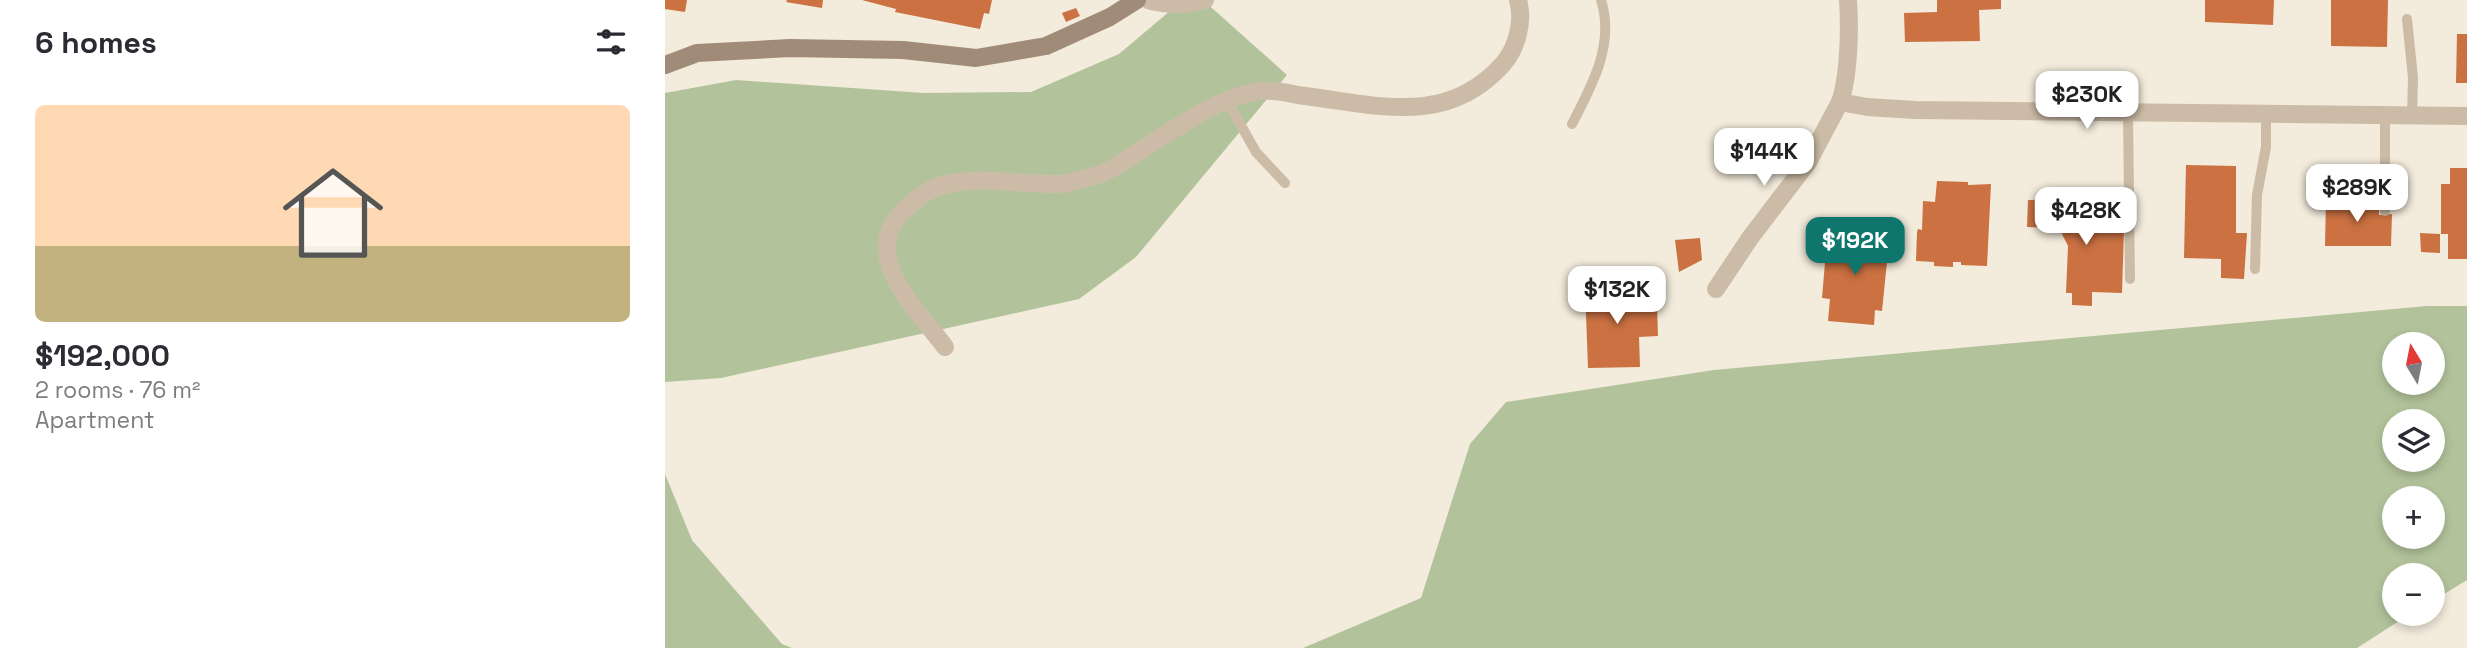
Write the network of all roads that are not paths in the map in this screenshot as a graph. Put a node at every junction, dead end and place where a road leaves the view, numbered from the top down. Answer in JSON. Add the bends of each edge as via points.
{"nodes":[{"id":1,"x":1137,"y":0,"type":"edge"},
{"id":2,"x":1148,"y":0,"type":"edge"},
{"id":3,"x":1205,"y":0,"type":"edge"},
{"id":4,"x":1518,"y":0,"type":"edge"},
{"id":5,"x":1601,"y":0,"type":"edge"},
{"id":6,"x":1849,"y":0,"type":"edge"},
{"id":7,"x":2407,"y":19,"type":"dead end"},
{"id":8,"x":665,"y":65,"type":"edge"},
{"id":9,"x":1226,"y":99,"type":"junction"},
{"id":10,"x":1840,"y":102,"type":"junction"},
{"id":11,"x":2129,"y":113,"type":"junction"},
{"id":12,"x":2266,"y":114,"type":"junction"},
{"id":13,"x":2385,"y":116,"type":"junction"},
{"id":14,"x":2412,"y":116,"type":"junction"},
{"id":15,"x":2467,"y":116,"type":"edge"},
{"id":16,"x":1572,"y":124,"type":"dead end"},
{"id":17,"x":1285,"y":183,"type":"dead end"},
{"id":18,"x":2385,"y":211,"type":"dead end"},
{"id":19,"x":2255,"y":269,"type":"dead end"},
{"id":20,"x":2130,"y":279,"type":"dead end"},
{"id":21,"x":1716,"y":289,"type":"dead end"},
{"id":22,"x":945,"y":347,"type":"dead end"}],
"edges":[{"from":1,"to":8,"type":"main road","via":[[1046,46],[977,58],[902,50],[790,48],[697,53]]},
{"from":2,"to":3,"type":"street","via":[[1190,5]]},
{"from":4,"to":9,"type":"street","via":[[1520,28],[1509,57],[1492,76],[1460,98],[1428,107],[1384,108],[1261,90]]},
{"from":5,"to":16,"type":"lane","via":[[1604,44],[1594,82]]},
{"from":6,"to":10,"type":"street","via":[[1847,66]]},
{"from":7,"to":14,"type":"lane"},
{"from":9,"to":17,"type":"lane","via":[[1256,152]]},
{"from":9,"to":22,"type":"street","via":[[1103,174],[1062,184],[962,182],[938,186],[914,201],[896,218],[886,240],[887,260],[893,277]]},
{"from":10,"to":11,"type":"street","via":[[1915,110]]},
{"from":10,"to":21,"type":"street","via":[[1808,162]]},
{"from":11,"to":12,"type":"street"},
{"from":11,"to":20,"type":"lane"},
{"from":12,"to":13,"type":"street"},
{"from":12,"to":19,"type":"lane"},
{"from":13,"to":14,"type":"street"},
{"from":13,"to":18,"type":"lane"},
{"from":14,"to":15,"type":"street"}]}
